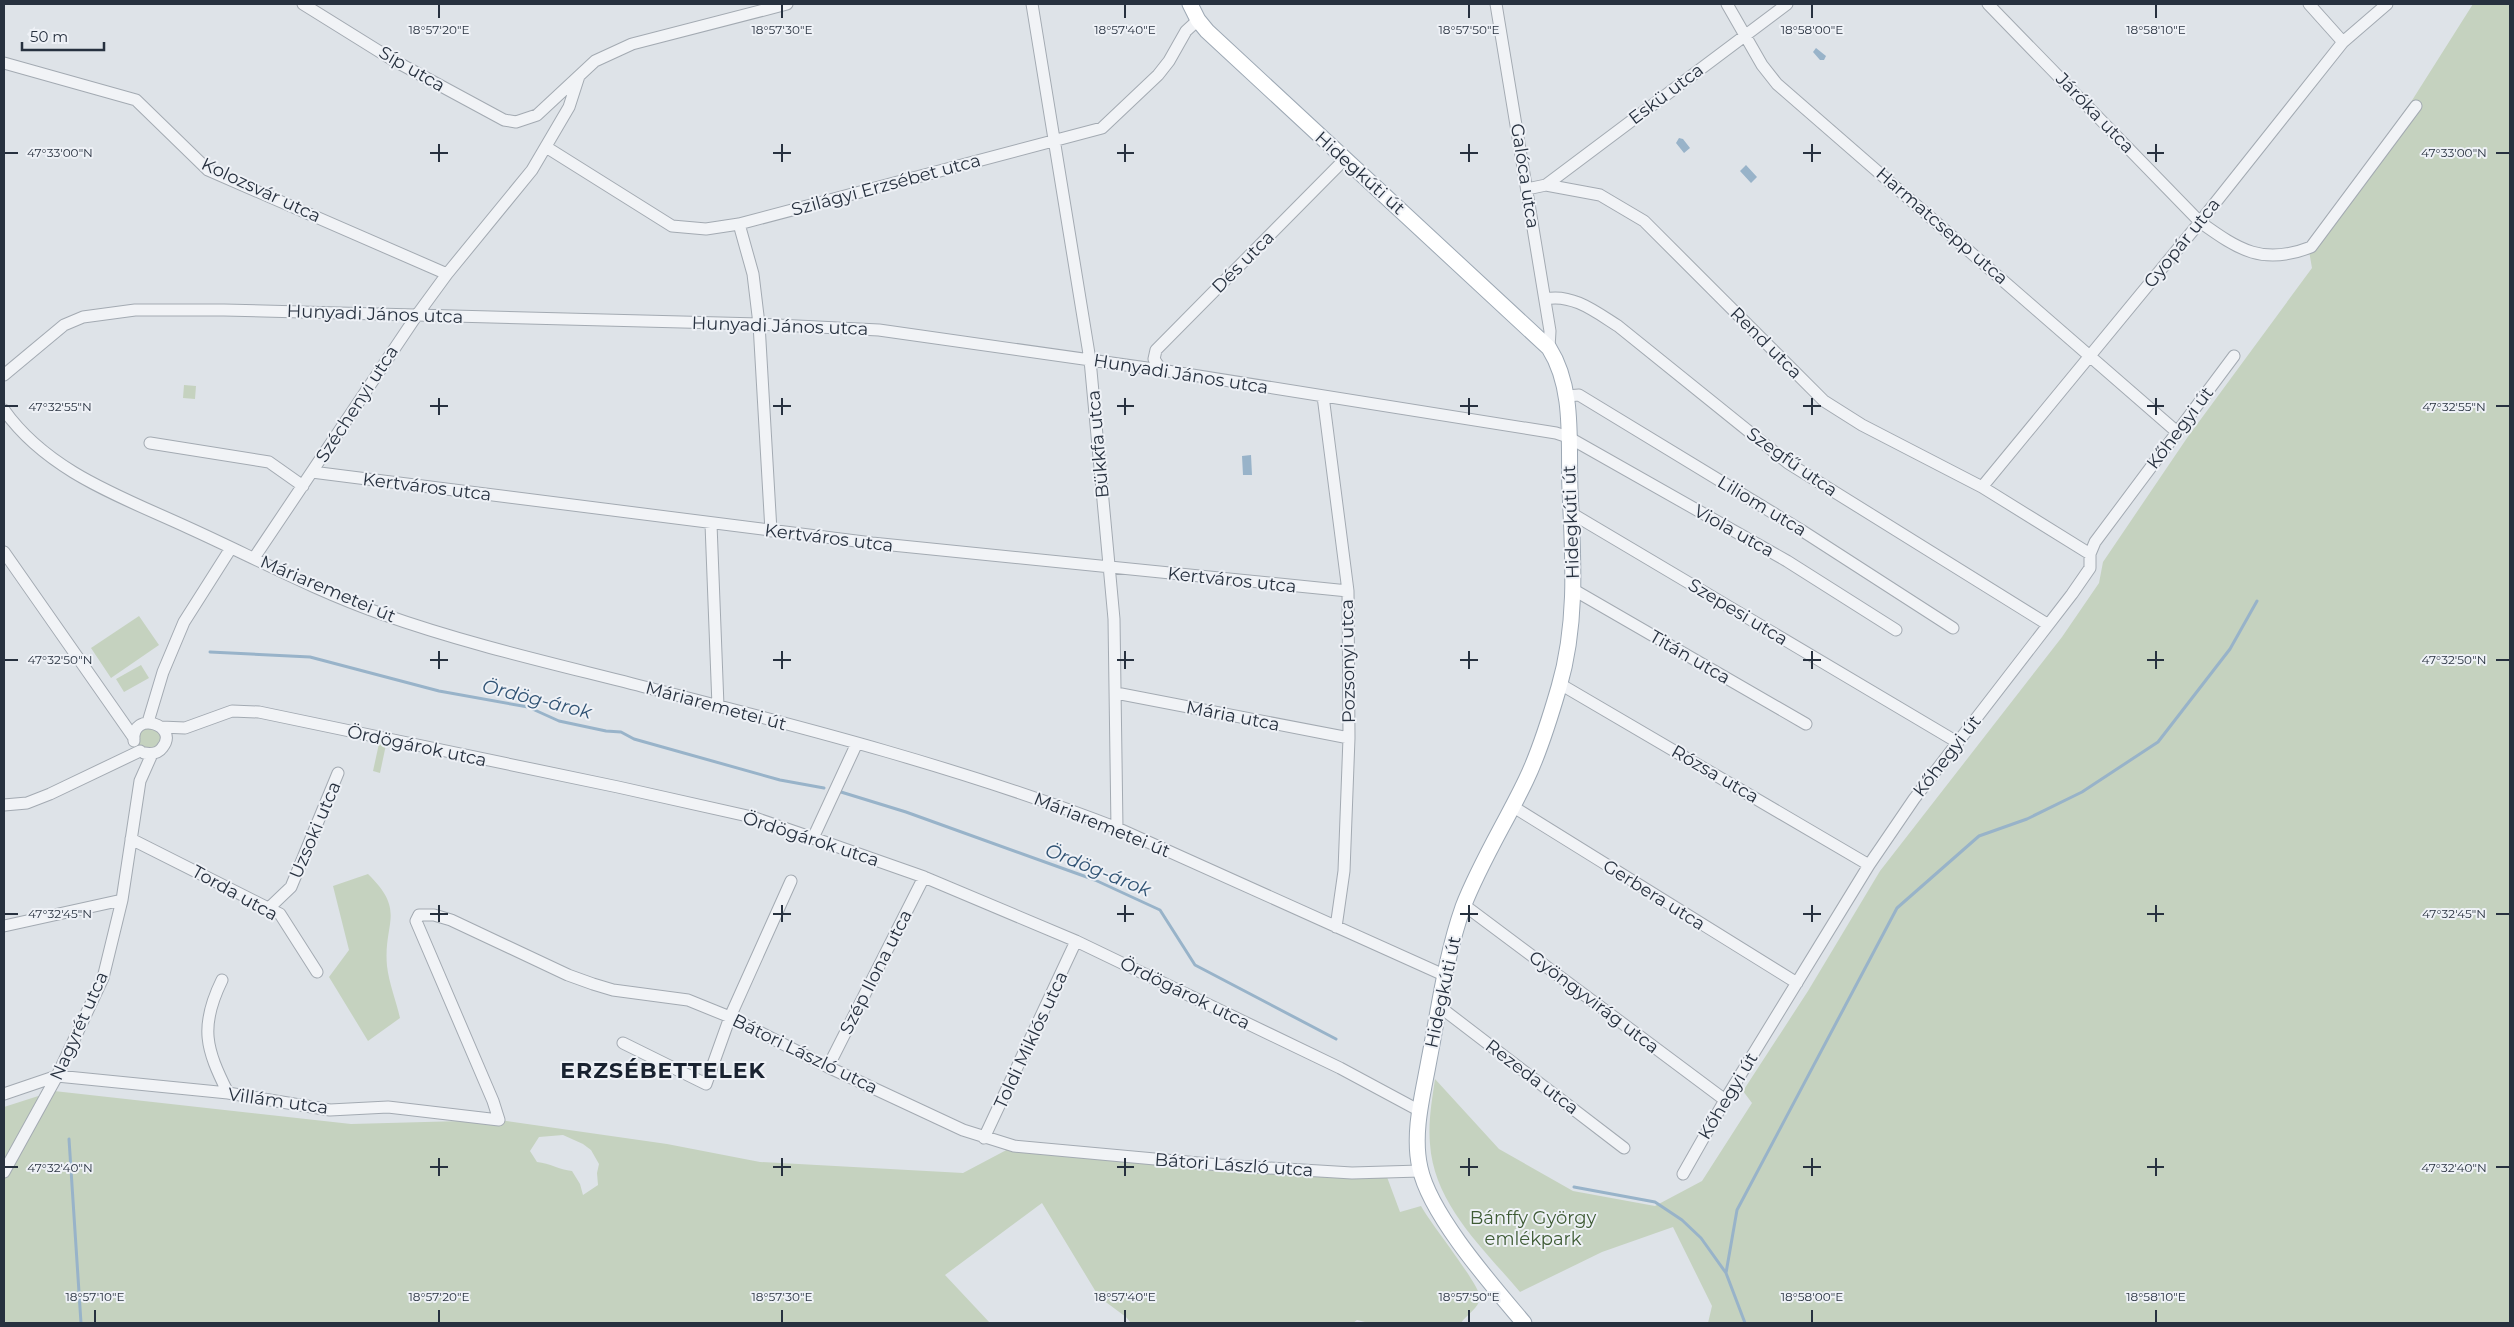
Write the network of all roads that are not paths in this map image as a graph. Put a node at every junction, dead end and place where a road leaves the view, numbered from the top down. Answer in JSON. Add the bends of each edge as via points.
{"nodes":[{"id":1,"x":303,"y":4,"type":"edge"},
{"id":2,"x":787,"y":4,"type":"edge"},
{"id":3,"x":1032,"y":4,"type":"edge"},
{"id":4,"x":1190,"y":4,"type":"edge"},
{"id":5,"x":1496,"y":4,"type":"edge"},
{"id":6,"x":1727,"y":4,"type":"edge"},
{"id":7,"x":1787,"y":4,"type":"edge"},
{"id":8,"x":1988,"y":4,"type":"edge"},
{"id":9,"x":2309,"y":4,"type":"edge"},
{"id":10,"x":2387,"y":4,"type":"edge"},
{"id":11,"x":1198,"y":20,"type":"junction"},
{"id":12,"x":1744,"y":35,"type":"junction"},
{"id":13,"x":2344,"y":42,"type":"junction"},
{"id":14,"x":4,"y":63,"type":"edge"},
{"id":15,"x":579,"y":76,"type":"junction"},
{"id":16,"x":558,"y":95,"type":"junction"},
{"id":17,"x":2416,"y":106,"type":"dead end"},
{"id":18,"x":569,"y":108,"type":"junction"},
{"id":19,"x":1055,"y":141,"type":"junction"},
{"id":20,"x":546,"y":147,"type":"junction"},
{"id":21,"x":1341,"y":163,"type":"junction"},
{"id":22,"x":1546,"y":185,"type":"junction"},
{"id":23,"x":1527,"y":188,"type":"junction"},
{"id":24,"x":2200,"y":222,"type":"junction"},
{"id":25,"x":739,"y":224,"type":"junction"},
{"id":26,"x":447,"y":274,"type":"junction"},
{"id":27,"x":1545,"y":299,"type":"junction"},
{"id":28,"x":417,"y":315,"type":"junction"},
{"id":29,"x":759,"y":324,"type":"junction"},
{"id":30,"x":1549,"y":348,"type":"junction"},
{"id":31,"x":2090,"y":355,"type":"junction"},
{"id":32,"x":2234,"y":356,"type":"dead end"},
{"id":33,"x":1090,"y":360,"type":"junction"},
{"id":34,"x":1161,"y":370,"type":"junction"},
{"id":35,"x":4,"y":376,"type":"edge"},
{"id":36,"x":1323,"y":396,"type":"junction"},
{"id":37,"x":1566,"y":396,"type":"junction"},
{"id":38,"x":4,"y":410,"type":"edge"},
{"id":39,"x":2177,"y":432,"type":"junction"},
{"id":40,"x":1568,"y":437,"type":"junction"},
{"id":41,"x":150,"y":443,"type":"dead end"},
{"id":42,"x":312,"y":472,"type":"junction"},
{"id":43,"x":302,"y":486,"type":"junction"},
{"id":44,"x":1982,"y":487,"type":"junction"},
{"id":45,"x":1571,"y":513,"type":"junction"},
{"id":46,"x":711,"y":524,"type":"junction"},
{"id":47,"x":772,"y":531,"type":"junction"},
{"id":48,"x":231,"y":548,"type":"junction"},
{"id":49,"x":4,"y":552,"type":"edge"},
{"id":50,"x":2090,"y":554,"type":"junction"},
{"id":51,"x":254,"y":558,"type":"junction"},
{"id":52,"x":1110,"y":568,"type":"junction"},
{"id":53,"x":1574,"y":590,"type":"junction"},
{"id":54,"x":1348,"y":591,"type":"junction"},
{"id":55,"x":2048,"y":624,"type":"junction"},
{"id":56,"x":1953,"y":628,"type":"dead end"},
{"id":57,"x":1896,"y":630,"type":"dead end"},
{"id":58,"x":1560,"y":684,"type":"junction"},
{"id":59,"x":1116,"y":693,"type":"junction"},
{"id":60,"x":718,"y":706,"type":"junction"},
{"id":61,"x":155,"y":724,"type":"junction"},
{"id":62,"x":1806,"y":724,"type":"dead end"},
{"id":63,"x":1350,"y":738,"type":"junction"},
{"id":64,"x":136,"y":741,"type":"junction"},
{"id":65,"x":1957,"y":742,"type":"junction"},
{"id":66,"x":857,"y":743,"type":"junction"},
{"id":67,"x":152,"y":754,"type":"junction"},
{"id":68,"x":125,"y":760,"type":"junction"},
{"id":69,"x":140,"y":765,"type":"junction"},
{"id":70,"x":338,"y":773,"type":"dead end"},
{"id":71,"x":140,"y":781,"type":"junction"},
{"id":72,"x":4,"y":805,"type":"edge"},
{"id":73,"x":1512,"y":806,"type":"junction"},
{"id":74,"x":1117,"y":828,"type":"junction"},
{"id":75,"x":814,"y":838,"type":"junction"},
{"id":76,"x":131,"y":839,"type":"junction"},
{"id":77,"x":1869,"y":865,"type":"junction"},
{"id":78,"x":924,"y":878,"type":"junction"},
{"id":79,"x":791,"y":881,"type":"dead end"},
{"id":80,"x":122,"y":900,"type":"junction"},
{"id":81,"x":1464,"y":905,"type":"junction"},
{"id":82,"x":268,"y":908,"type":"junction"},
{"id":83,"x":4,"y":926,"type":"edge"},
{"id":84,"x":1336,"y":927,"type":"junction"},
{"id":85,"x":1076,"y":941,"type":"junction"},
{"id":86,"x":317,"y":972,"type":"dead end"},
{"id":87,"x":1446,"y":976,"type":"junction"},
{"id":88,"x":222,"y":980,"type":"dead end"},
{"id":89,"x":1796,"y":983,"type":"junction"},
{"id":90,"x":1440,"y":1007,"type":"junction"},
{"id":91,"x":730,"y":1017,"type":"junction"},
{"id":92,"x":623,"y":1043,"type":"dead end"},
{"id":93,"x":828,"y":1067,"type":"junction"},
{"id":94,"x":57,"y":1076,"type":"junction"},
{"id":95,"x":228,"y":1093,"type":"junction"},
{"id":96,"x":4,"y":1094,"type":"edge"},
{"id":97,"x":1725,"y":1100,"type":"junction"},
{"id":98,"x":1420,"y":1111,"type":"junction"},
{"id":99,"x":498,"y":1120,"type":"joint"},
{"id":100,"x":984,"y":1138,"type":"junction"},
{"id":101,"x":1624,"y":1148,"type":"dead end"},
{"id":102,"x":1420,"y":1171,"type":"junction"},
{"id":103,"x":4,"y":1172,"type":"edge"},
{"id":104,"x":1682,"y":1174,"type":"dead end"},
{"id":105,"x":1524,"y":1323,"type":"edge"}],
"edges":[{"from":1,"to":16,"type":"street","name":"Síp utca","via":[[393,60],[496,115],[516,122],[526,120],[538,116]]},
{"from":2,"to":15,"type":"street","via":[[632,44],[595,61]]},
{"from":3,"to":19,"type":"street","name":"Bükkfa utca"},
{"from":4,"to":11,"type":"main road","name":"Hidegkúti út"},
{"from":5,"to":23,"type":"street","name":"Galóca utca"},
{"from":6,"to":12,"type":"street","name":"Harmatcsepp utca"},
{"from":7,"to":12,"type":"street","name":"Eskü utca"},
{"from":8,"to":24,"type":"street","name":"Járóka utca"},
{"from":9,"to":13,"type":"street"},
{"from":10,"to":13,"type":"street","name":"Gyopár utca"},
{"from":11,"to":19,"type":"street","name":"Szilágyi Erzsébet utca","via":[[1186,31],[1158,75],[1116,118],[1102,128]]},
{"from":11,"to":21,"type":"main road","name":"Hidegkúti út"},
{"from":12,"to":22,"type":"street","name":"Eskü utca"},
{"from":12,"to":31,"type":"street","name":"Harmatcsepp utca","via":[[1778,84]]},
{"from":13,"to":24,"type":"street","name":"Gyopár utca"},
{"from":14,"to":26,"type":"street","name":"Kolozsvár utca","via":[[136,100],[208,170]]},
{"from":15,"to":16,"type":"street"},
{"from":15,"to":18,"type":"street","name":"Széchenyi utca"},
{"from":16,"to":18,"type":"street","via":[[568,100]]},
{"from":17,"to":24,"type":"street","name":"Járóka utca","via":[[2311,247],[2290,255],[2264,256],[2238,248]]},
{"from":18,"to":20,"type":"street","name":"Széchenyi utca"},
{"from":19,"to":25,"type":"street","name":"Szilágyi Erzsébet utca"},
{"from":19,"to":33,"type":"street","name":"Bükkfa utca"},
{"from":20,"to":25,"type":"street","name":"Szilágyi Erzsébet utca","via":[[672,226],[706,229]]},
{"from":20,"to":26,"type":"street","name":"Széchenyi utca","via":[[517,190]]},
{"from":21,"to":30,"type":"main road","name":"Hidegkúti út"},
{"from":21,"to":34,"type":"street","name":"Dés utca","via":[[1156,350],[1154,359]]},
{"from":22,"to":23,"type":"street","name":"Rend utca"},
{"from":22,"to":44,"type":"street","name":"Rend utca","via":[[1600,195],[1644,221],[1824,401],[1862,425]]},
{"from":23,"to":27,"type":"street","name":"Galóca utca"},
{"from":24,"to":31,"type":"street","name":"Gyopár utca"},
{"from":25,"to":29,"type":"street","via":[[753,274]]},
{"from":26,"to":28,"type":"street","name":"Széchenyi utca"},
{"from":27,"to":30,"type":"street","name":"Galóca utca"},
{"from":27,"to":55,"type":"street","name":"Szegfű utca","via":[[1557,296],[1570,300],[1618,326],[1788,463]]},
{"from":28,"to":29,"type":"street","name":"Hunyadi János utca"},
{"from":28,"to":35,"type":"street","name":"Hunyadi János utca","via":[[224,310],[106,312],[64,325]]},
{"from":28,"to":42,"type":"street","name":"Széchenyi utca"},
{"from":29,"to":33,"type":"street","name":"Hunyadi János utca","via":[[879,330]]},
{"from":29,"to":47,"type":"street"},
{"from":30,"to":37,"type":"main road","name":"Hidegkúti út","via":[[1558,363]]},
{"from":31,"to":39,"type":"street","name":"Harmatcsepp utca"},
{"from":31,"to":44,"type":"street","name":"Gyopár utca"},
{"from":32,"to":39,"type":"street","name":"Kőhegyi út"},
{"from":33,"to":34,"type":"street","name":"Hunyadi János utca"},
{"from":33,"to":52,"type":"street","name":"Bükkfa utca"},
{"from":34,"to":36,"type":"street","name":"Hunyadi János utca"},
{"from":36,"to":40,"type":"street","name":"Hunyadi János utca"},
{"from":36,"to":54,"type":"street","name":"Pozsonyi utca"},
{"from":37,"to":40,"type":"main road","name":"Hidegkúti út"},
{"from":37,"to":56,"type":"street","name":"Liliom utca","via":[[1579,395],[1801,530]]},
{"from":38,"to":48,"type":"street","name":"Máriaremetei út","via":[[24,436],[63,467]]},
{"from":39,"to":50,"type":"street","name":"Kőhegyi út","via":[[2095,542]]},
{"from":40,"to":45,"type":"main road","name":"Hidegkúti út"},
{"from":40,"to":57,"type":"street","name":"Viola utca","via":[[1787,561]]},
{"from":41,"to":43,"type":"street","via":[[269,462]]},
{"from":42,"to":43,"type":"street","name":"Széchenyi utca"},
{"from":42,"to":46,"type":"street","name":"Kertváros utca"},
{"from":43,"to":51,"type":"street","name":"Széchenyi utca"},
{"from":44,"to":50,"type":"street","name":"Rend utca"},
{"from":45,"to":53,"type":"main road","name":"Hidegkúti út"},
{"from":45,"to":65,"type":"street","name":"Szepesi utca"},
{"from":46,"to":47,"type":"street","name":"Kertváros utca"},
{"from":46,"to":60,"type":"street"},
{"from":47,"to":52,"type":"street","name":"Kertváros utca"},
{"from":48,"to":51,"type":"street","name":"Máriaremetei út"},
{"from":48,"to":61,"type":"street","name":"Nagyrét utca","via":[[184,622],[156,698]]},
{"from":49,"to":64,"type":"street"},
{"from":50,"to":55,"type":"street","name":"Kőhegyi út","via":[[2088,572]]},
{"from":51,"to":60,"type":"street","name":"Máriaremetei út","via":[[378,613]]},
{"from":52,"to":54,"type":"street","name":"Kertváros utca"},
{"from":52,"to":59,"type":"street","name":"Bükkfa utca"},
{"from":53,"to":58,"type":"main road","name":"Hidegkúti út"},
{"from":53,"to":62,"type":"street","name":"Titán utca"},
{"from":54,"to":63,"type":"street","name":"Pozsonyi utca"},
{"from":55,"to":65,"type":"street","name":"Kőhegyi út"},
{"from":58,"to":73,"type":"main road","name":"Hidegkúti út","via":[[1540,746]]},
{"from":58,"to":77,"type":"street","name":"Rózsa utca"},
{"from":59,"to":63,"type":"street","name":"Mária utca"},
{"from":59,"to":74,"type":"street","name":"Bükkfa utca"},
{"from":60,"to":66,"type":"street","name":"Máriaremetei út"},
{"from":61,"to":64,"type":"street"},
{"from":61,"to":67,"type":"street","name":"Nagyrét utca","via":[[166,736],[164,746]]},
{"from":61,"to":75,"type":"street","name":"Ördögárok utca","via":[[185,728],[232,711],[259,712],[752,817]]},
{"from":63,"to":84,"type":"street","name":"Pozsonyi utca","via":[[1344,871]]},
{"from":64,"to":67,"type":"street"},
{"from":64,"to":68,"type":"street"},
{"from":64,"to":69,"type":"street","name":"Nagyrét utca"},
{"from":65,"to":77,"type":"street","name":"Kőhegyi út"},
{"from":66,"to":74,"type":"street","name":"Máriaremetei út"},
{"from":66,"to":75,"type":"street"},
{"from":67,"to":71,"type":"street","name":"Nagyrét utca"},
{"from":68,"to":69,"type":"street","via":[[135,759]]},
{"from":68,"to":72,"type":"street","via":[[27,803]]},
{"from":69,"to":71,"type":"street","name":"Nagyrét utca"},
{"from":70,"to":82,"type":"street","name":"Uzsoki utca","via":[[291,887]]},
{"from":71,"to":76,"type":"street","name":"Nagyrét utca"},
{"from":73,"to":81,"type":"main road","name":"Hidegkúti út"},
{"from":73,"to":89,"type":"street","name":"Gerbera utca"},
{"from":74,"to":84,"type":"street","name":"Máriaremetei út"},
{"from":75,"to":78,"type":"street","name":"Ördögárok utca"},
{"from":76,"to":80,"type":"street","name":"Nagyrét utca"},
{"from":76,"to":82,"type":"street","name":"Torda utca"},
{"from":77,"to":89,"type":"street","name":"Kőhegyi út"},
{"from":78,"to":85,"type":"street","name":"Ördögárok utca"},
{"from":78,"to":93,"type":"street","name":"Szép Ilona utca"},
{"from":79,"to":91,"type":"street"},
{"from":80,"to":83,"type":"street"},
{"from":80,"to":94,"type":"street","name":"Nagyrét utca","via":[[99,989]]},
{"from":81,"to":87,"type":"main road","name":"Hidegkúti út"},
{"from":81,"to":97,"type":"street","name":"Gyöngyvirág utca"},
{"from":82,"to":86,"type":"street","name":"Torda utca","via":[[280,914]]},
{"from":84,"to":87,"type":"street","name":"Máriaremetei út"},
{"from":85,"to":98,"type":"street","name":"Ördögárok utca","via":[[1340,1068]]},
{"from":85,"to":100,"type":"street","name":"Toldi Miklós utca"},
{"from":87,"to":90,"type":"main road","name":"Hidegkúti út"},
{"from":88,"to":95,"type":"street","via":[[210,1007],[206,1033],[212,1060]]},
{"from":89,"to":97,"type":"street","name":"Kőhegyi út"},
{"from":90,"to":98,"type":"main road","name":"Hidegkúti út"},
{"from":90,"to":101,"type":"street","name":"Rezeda utca"},
{"from":91,"to":92,"type":"street","via":[[706,1084]]},
{"from":91,"to":93,"type":"street","name":"Bátori László utca"},
{"from":91,"to":99,"type":"street","name":"Bátori László utca","via":[[688,1000],[613,990],[593,984],[452,920],[434,914],[419,916],[416,921],[493,1101]]},
{"from":93,"to":100,"type":"street","name":"Bátori László utca"},
{"from":94,"to":95,"type":"street","name":"Villám utca"},
{"from":94,"to":96,"type":"street"},
{"from":94,"to":103,"type":"street","name":"Nagyrét utca"},
{"from":95,"to":99,"type":"street","name":"Villám utca","via":[[330,1110],[388,1107]]},
{"from":97,"to":104,"type":"street","name":"Kőhegyi út"},
{"from":98,"to":102,"type":"main road","name":"Hidegkúti út"},
{"from":100,"to":102,"type":"street","name":"Bátori László utca","via":[[1014,1146],[1220,1165],[1352,1173]]},
{"from":102,"to":105,"type":"main road","name":"Hidegkúti út","via":[[1446,1220],[1490,1284]]}]}
